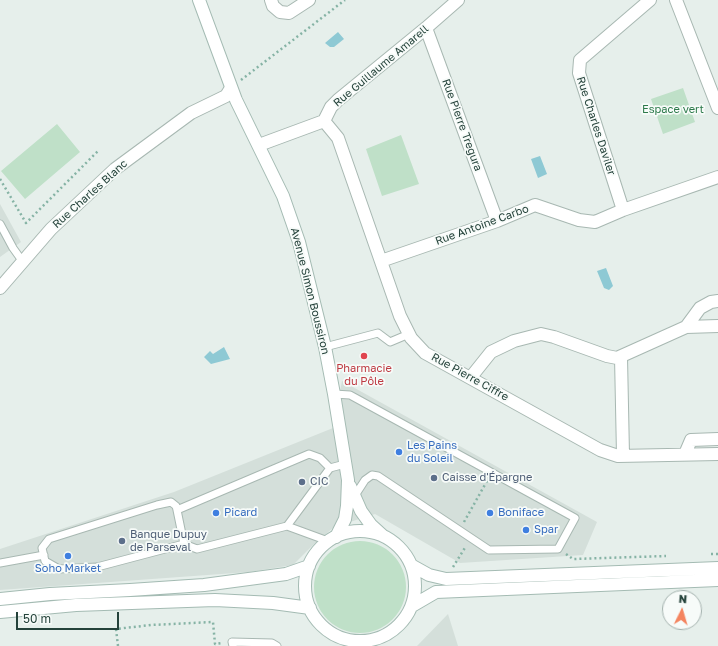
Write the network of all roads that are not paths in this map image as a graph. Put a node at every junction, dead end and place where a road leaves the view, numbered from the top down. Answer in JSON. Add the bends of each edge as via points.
{"nodes":[{"id":1,"x":199,"y":0,"type":"edge"},
{"id":2,"x":271,"y":0,"type":"edge"},
{"id":3,"x":309,"y":0,"type":"edge"},
{"id":4,"x":458,"y":0,"type":"edge"},
{"id":5,"x":650,"y":0,"type":"edge"},
{"id":6,"x":676,"y":0,"type":"edge"},
{"id":7,"x":426,"y":28,"type":"junction"},
{"id":8,"x":232,"y":88,"type":"junction"},
{"id":9,"x":718,"y":108,"type":"edge"},
{"id":10,"x":324,"y":121,"type":"junction"},
{"id":11,"x":258,"y":145,"type":"junction"},
{"id":12,"x":718,"y":177,"type":"edge"},
{"id":13,"x":623,"y":210,"type":"junction"},
{"id":14,"x":497,"y":221,"type":"junction"},
{"id":15,"x":0,"y":224,"type":"edge"},
{"id":16,"x":381,"y":261,"type":"junction"},
{"id":17,"x":23,"y":262,"type":"junction"},
{"id":18,"x":0,"y":288,"type":"edge"},
{"id":19,"x":718,"y":301,"type":"edge"},
{"id":20,"x":718,"y":326,"type":"edge"},
{"id":21,"x":686,"y":327,"type":"junction"},
{"id":22,"x":409,"y":334,"type":"junction"},
{"id":23,"x":325,"y":347,"type":"junction"},
{"id":24,"x":621,"y":357,"type":"junction"},
{"id":25,"x":471,"y":377,"type":"junction"},
{"id":26,"x":334,"y":394,"type":"junction"},
{"id":27,"x":718,"y":439,"type":"edge"},
{"id":28,"x":685,"y":454,"type":"junction"},
{"id":29,"x":718,"y":454,"type":"edge"},
{"id":30,"x":623,"y":455,"type":"junction"},
{"id":31,"x":345,"y":464,"type":"junction"},
{"id":32,"x":330,"y":468,"type":"junction"},
{"id":33,"x":348,"y":480,"type":"junction"},
{"id":34,"x":354,"y":497,"type":"junction"},
{"id":35,"x":177,"y":510,"type":"junction"},
{"id":36,"x":287,"y":526,"type":"junction"},
{"id":37,"x":383,"y":536,"type":"junction"},
{"id":38,"x":332,"y":539,"type":"junction"},
{"id":39,"x":184,"y":544,"type":"junction"},
{"id":40,"x":44,"y":555,"type":"junction"},
{"id":41,"x":0,"y":563,"type":"edge"},
{"id":42,"x":411,"y":565,"type":"junction"},
{"id":43,"x":309,"y":566,"type":"junction"},
{"id":44,"x":718,"y":568,"type":"edge"},
{"id":45,"x":718,"y":580,"type":"edge"},
{"id":46,"x":0,"y":599,"type":"edge"},
{"id":47,"x":412,"y":606,"type":"junction"},
{"id":48,"x":310,"y":608,"type":"junction"},
{"id":49,"x":0,"y":612,"type":"edge"},
{"id":50,"x":387,"y":634,"type":"junction"},
{"id":51,"x":347,"y":642,"type":"edge"},
{"id":52,"x":233,"y":645,"type":"edge"},
{"id":53,"x":277,"y":646,"type":"edge"},
{"id":54,"x":380,"y":646,"type":"edge"}],
"edges":[{"from":1,"to":8,"type":"street","name":"Avenue Simon Boussiron"},
{"from":2,"to":3,"type":"street","via":[[280,12],[289,13]]},
{"from":4,"to":7,"type":"street","name":"Rue Guillaume Amarell"},
{"from":5,"to":13,"type":"street","name":"Rue Charles Daviler","via":[[580,60],[579,72]]},
{"from":6,"to":9,"type":"street"},
{"from":7,"to":10,"type":"street","name":"Rue Guillaume Amarell","via":[[338,100]]},
{"from":7,"to":14,"type":"street","name":"Rue Pierre Tregura"},
{"from":8,"to":11,"type":"street","name":"Avenue Simon Boussiron"},
{"from":8,"to":17,"type":"street","name":"Rue Charles Blanc","via":[[226,96],[192,113],[115,169],[51,229]]},
{"from":10,"to":11,"type":"street"},
{"from":10,"to":16,"type":"street","name":"Rue Pierre Ciffre","via":[[338,138]]},
{"from":11,"to":23,"type":"street","name":"Avenue Simon Boussiron","via":[[283,196],[299,242]]},
{"from":12,"to":13,"type":"street","name":"Rue Antoine Carbo"},
{"from":13,"to":14,"type":"street","name":"Rue Antoine Carbo","via":[[595,222],[579,220],[535,206]]},
{"from":14,"to":16,"type":"street","name":"Rue Antoine Carbo"},
{"from":15,"to":17,"type":"lane"},
{"from":16,"to":22,"type":"street","name":"Rue Pierre Ciffre"},
{"from":17,"to":18,"type":"street","name":"Rue Charles Blanc"},
{"from":19,"to":21,"type":"street","via":[[700,308]]},
{"from":20,"to":21,"type":"street"},
{"from":21,"to":24,"type":"street"},
{"from":22,"to":23,"type":"lane","via":[[390,342],[378,333]]},
{"from":22,"to":25,"type":"street","name":"Rue Pierre Ciffre","via":[[425,353]]},
{"from":23,"to":26,"type":"street","name":"Avenue Simon Boussiron"},
{"from":24,"to":25,"type":"street","via":[[607,356],[554,336],[541,334],[514,341],[491,352]]},
{"from":24,"to":30,"type":"street"},
{"from":25,"to":30,"type":"street","name":"Rue Pierre Ciffre","via":[[600,450],[618,456]]},
{"from":26,"to":31,"type":"street","name":"Avenue Simon Boussiron"},
{"from":26,"to":34,"type":"lane","via":[[350,395],[575,518],[558,549],[489,550],[378,476],[372,475],[364,480]]},
{"from":27,"to":28,"type":"street","via":[[691,440]]},
{"from":28,"to":29,"type":"street","name":"Rue Pierre Ciffre"},
{"from":28,"to":30,"type":"street","name":"Rue Pierre Ciffre"},
{"from":31,"to":32,"type":"lane"},
{"from":31,"to":33,"type":"street","name":"Avenue Simon Boussiron"},
{"from":32,"to":35,"type":"lane","via":[[320,458],[309,454]]},
{"from":32,"to":36,"type":"lane"},
{"from":33,"to":34,"type":"street"},
{"from":33,"to":38,"type":"street","via":[[345,519]]},
{"from":34,"to":37,"type":"street","via":[[371,525]]},
{"from":35,"to":39,"type":"lane"},
{"from":35,"to":40,"type":"lane","via":[[174,503],[168,501],[49,538],[42,548]]},
{"from":36,"to":38,"type":"lane"},
{"from":36,"to":39,"type":"lane","via":[[197,548]]},
{"from":37,"to":38,"type":"street","via":[[351,532]]},
{"from":37,"to":42,"type":"street","via":[[395,543]]},
{"from":38,"to":43,"type":"street","via":[[320,548]]},
{"from":39,"to":40,"type":"lane","via":[[97,567],[59,569],[45,561]]},
{"from":40,"to":41,"type":"lane"},
{"from":42,"to":44,"type":"street","via":[[446,579]]},
{"from":42,"to":47,"type":"street","via":[[415,579]]},
{"from":43,"to":46,"type":"street","via":[[286,574],[204,585]]},
{"from":43,"to":48,"type":"street","via":[[305,580]]},
{"from":45,"to":47,"type":"street","via":[[436,592]]},
{"from":47,"to":50,"type":"street","via":[[402,622]]},
{"from":48,"to":49,"type":"street","via":[[215,600]]},
{"from":48,"to":51,"type":"street","via":[[318,622]]},
{"from":50,"to":51,"type":"street","via":[[374,639]]},
{"from":50,"to":54,"type":"street"},
{"from":52,"to":53,"type":"lane","via":[[232,642],[272,643]]}]}
